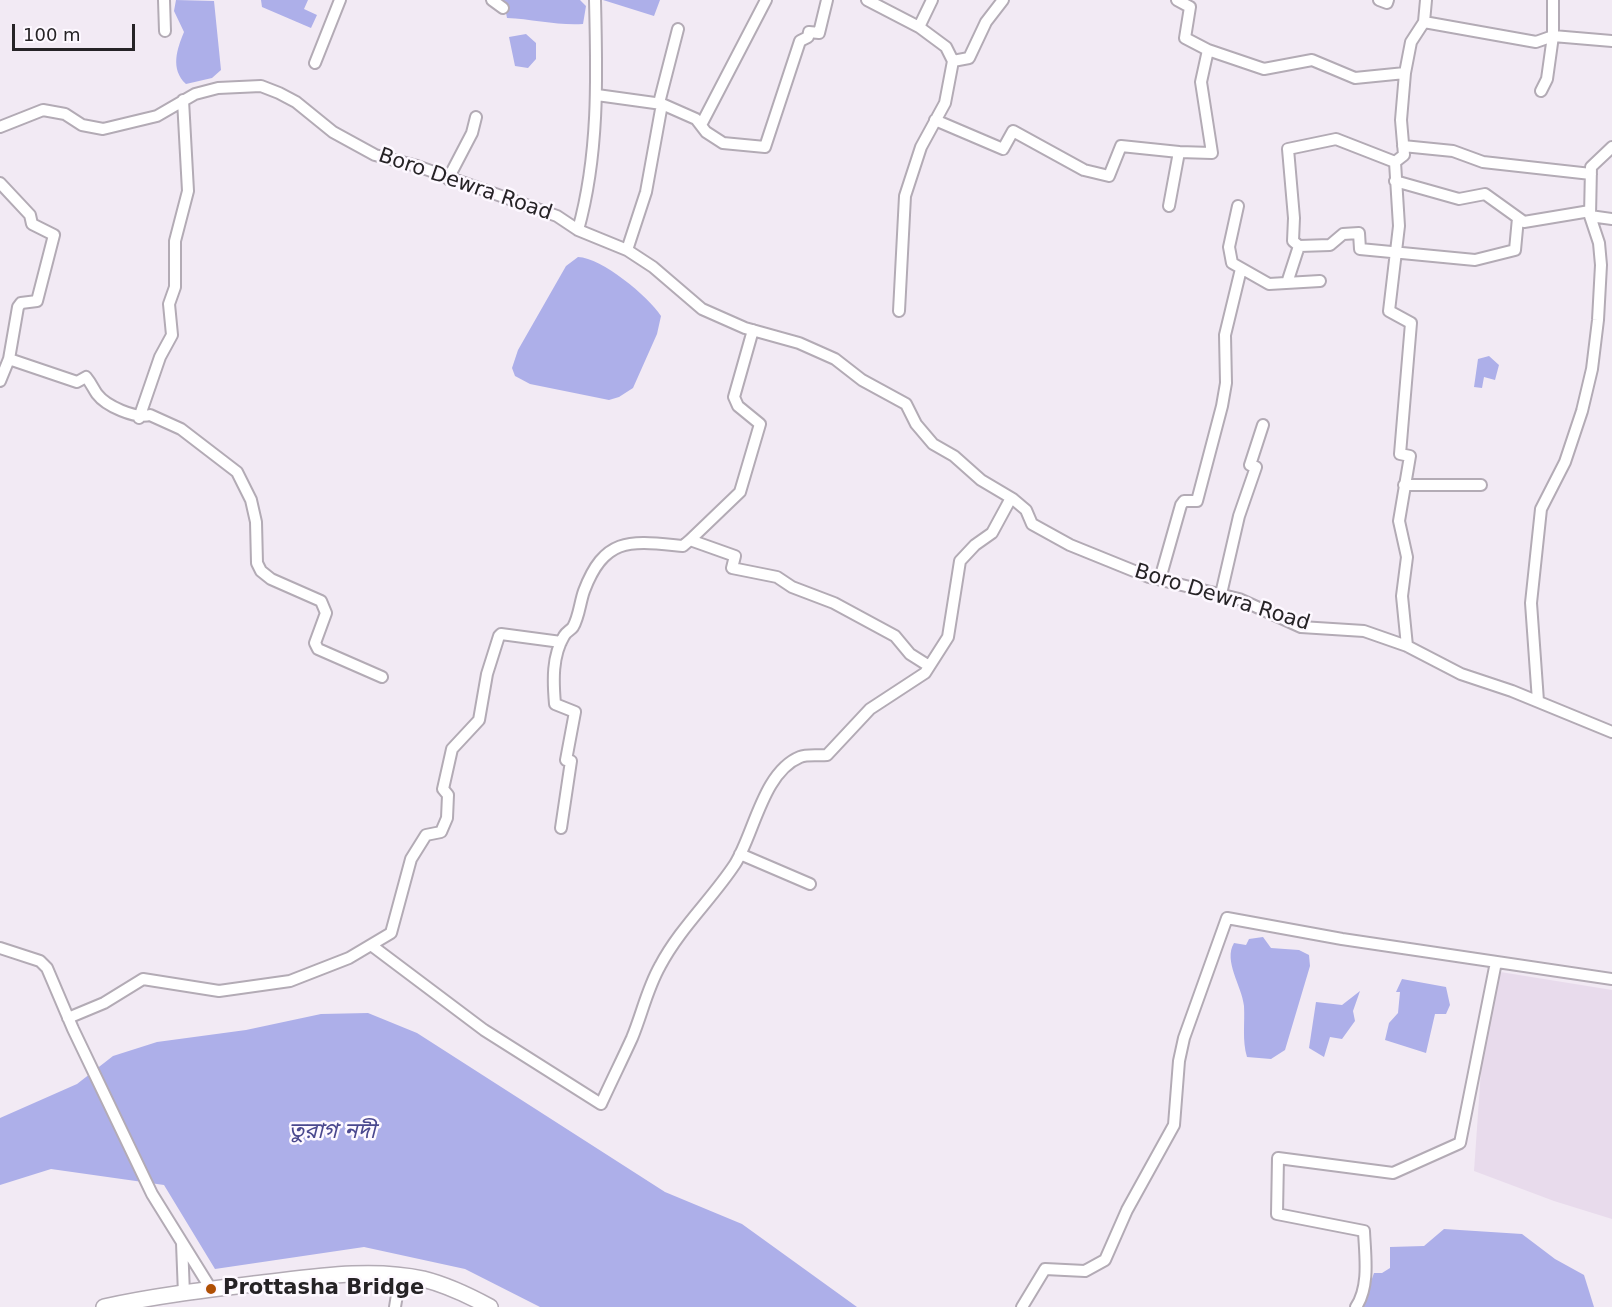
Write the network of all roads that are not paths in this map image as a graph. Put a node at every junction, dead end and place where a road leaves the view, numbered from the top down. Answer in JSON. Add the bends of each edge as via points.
{"nodes":[{"id":1,"x":165,"y":0,"type":"edge"},
{"id":2,"x":340,"y":0,"type":"edge"},
{"id":3,"x":492,"y":0,"type":"edge"},
{"id":4,"x":596,"y":0,"type":"edge"},
{"id":5,"x":766,"y":0,"type":"edge"},
{"id":6,"x":828,"y":0,"type":"edge"},
{"id":7,"x":867,"y":0,"type":"edge"},
{"id":8,"x":932,"y":0,"type":"edge"},
{"id":9,"x":1003,"y":0,"type":"edge"},
{"id":10,"x":1176,"y":0,"type":"edge"},
{"id":11,"x":1379,"y":0,"type":"edge"},
{"id":12,"x":1388,"y":0,"type":"edge"},
{"id":13,"x":1426,"y":0,"type":"edge"},
{"id":14,"x":1553,"y":0,"type":"edge"},
{"id":15,"x":503,"y":8,"type":"dead end"},
{"id":16,"x":1424,"y":22,"type":"junction"},
{"id":17,"x":919,"y":27,"type":"junction"},
{"id":18,"x":678,"y":29,"type":"dead end"},
{"id":19,"x":165,"y":31,"type":"dead end"},
{"id":20,"x":1553,"y":36,"type":"junction"},
{"id":21,"x":1612,"y":41,"type":"edge"},
{"id":22,"x":1209,"y":50,"type":"junction"},
{"id":23,"x":953,"y":61,"type":"junction"},
{"id":24,"x":315,"y":63,"type":"dead end"},
{"id":25,"x":1405,"y":73,"type":"junction"},
{"id":26,"x":1540,"y":91,"type":"dead end"},
{"id":27,"x":597,"y":95,"type":"junction"},
{"id":28,"x":183,"y":100,"type":"junction"},
{"id":29,"x":660,"y":104,"type":"junction"},
{"id":30,"x":476,"y":117,"type":"dead end"},
{"id":31,"x":936,"y":120,"type":"junction"},
{"id":32,"x":701,"y":125,"type":"junction"},
{"id":33,"x":0,"y":127,"type":"edge"},
{"id":34,"x":1403,"y":146,"type":"junction"},
{"id":35,"x":1612,"y":147,"type":"edge"},
{"id":36,"x":1179,"y":152,"type":"junction"},
{"id":37,"x":1395,"y":162,"type":"junction"},
{"id":38,"x":1591,"y":174,"type":"junction"},
{"id":39,"x":448,"y":179,"type":"junction"},
{"id":40,"x":1395,"y":181,"type":"junction"},
{"id":41,"x":0,"y":183,"type":"edge"},
{"id":42,"x":1169,"y":206,"type":"dead end"},
{"id":43,"x":1238,"y":206,"type":"dead end"},
{"id":44,"x":1590,"y":214,"type":"junction"},
{"id":45,"x":1518,"y":218,"type":"junction"},
{"id":46,"x":1612,"y":219,"type":"edge"},
{"id":47,"x":578,"y":230,"type":"junction"},
{"id":48,"x":1299,"y":246,"type":"junction"},
{"id":49,"x":627,"y":250,"type":"junction"},
{"id":50,"x":1396,"y":252,"type":"junction"},
{"id":51,"x":1241,"y":269,"type":"junction"},
{"id":52,"x":1320,"y":281,"type":"dead end"},
{"id":53,"x":1287,"y":283,"type":"junction"},
{"id":54,"x":899,"y":311,"type":"dead end"},
{"id":55,"x":753,"y":330,"type":"junction"},
{"id":56,"x":9,"y":359,"type":"junction"},
{"id":57,"x":0,"y":381,"type":"edge"},
{"id":58,"x":139,"y":418,"type":"junction"},
{"id":59,"x":1263,"y":425,"type":"dead end"},
{"id":60,"x":1481,"y":484,"type":"dead end"},
{"id":61,"x":1404,"y":485,"type":"junction"},
{"id":62,"x":1011,"y":498,"type":"junction"},
{"id":63,"x":690,"y":540,"type":"junction"},
{"id":64,"x":1160,"y":579,"type":"junction"},
{"id":65,"x":1221,"y":594,"type":"junction"},
{"id":66,"x":561,"y":642,"type":"junction"},
{"id":67,"x":1407,"y":646,"type":"junction"},
{"id":68,"x":929,"y":666,"type":"junction"},
{"id":69,"x":382,"y":677,"type":"dead end"},
{"id":70,"x":1538,"y":701,"type":"junction"},
{"id":71,"x":1612,"y":732,"type":"edge"},
{"id":72,"x":561,"y":828,"type":"dead end"},
{"id":73,"x":740,"y":854,"type":"junction"},
{"id":74,"x":810,"y":884,"type":"dead end"},
{"id":75,"x":371,"y":945,"type":"junction"},
{"id":76,"x":0,"y":948,"type":"edge"},
{"id":77,"x":1496,"y":962,"type":"junction"},
{"id":78,"x":1612,"y":979,"type":"edge"},
{"id":79,"x":68,"y":1018,"type":"junction"},
{"id":80,"x":182,"y":1243,"type":"junction"},
{"id":81,"x":400,"y":1276,"type":"junction"},
{"id":82,"x":211,"y":1289,"type":"junction"},
{"id":83,"x":184,"y":1294,"type":"junction"},
{"id":84,"x":104,"y":1307,"type":"edge"},
{"id":85,"x":395,"y":1307,"type":"edge"},
{"id":86,"x":490,"y":1307,"type":"edge"},
{"id":87,"x":1022,"y":1307,"type":"edge"},
{"id":88,"x":1356,"y":1307,"type":"edge"}],
"edges":[{"from":1,"to":19,"type":"street"},
{"from":2,"to":24,"type":"street"},
{"from":3,"to":15,"type":"street"},
{"from":4,"to":27,"type":"street"},
{"from":5,"to":32,"type":"street"},
{"from":6,"to":32,"type":"street","via":[[819,33],[809,32],[800,41],[765,147],[723,142]]},
{"from":7,"to":17,"type":"street"},
{"from":8,"to":17,"type":"street"},
{"from":9,"to":23,"type":"street","via":[[986,22],[969,58]]},
{"from":10,"to":22,"type":"street","via":[[1190,7],[1185,38]]},
{"from":11,"to":12,"type":"street"},
{"from":13,"to":16,"type":"street"},
{"from":14,"to":20,"type":"street"},
{"from":16,"to":20,"type":"street","via":[[1536,42]]},
{"from":16,"to":25,"type":"street","via":[[1411,42]]},
{"from":17,"to":23,"type":"street","via":[[946,47]]},
{"from":18,"to":29,"type":"street"},
{"from":20,"to":21,"type":"street"},
{"from":20,"to":26,"type":"street","via":[[1548,79]]},
{"from":22,"to":25,"type":"street","via":[[1264,69],[1312,60],[1355,78]]},
{"from":22,"to":36,"type":"street","via":[[1201,82],[1212,153]]},
{"from":23,"to":31,"type":"street","via":[[945,103]]},
{"from":25,"to":34,"type":"street"},
{"from":27,"to":29,"type":"street"},
{"from":27,"to":47,"type":"street","via":[[588,193]]},
{"from":28,"to":33,"type":"street","name":"Boro Dewra Road","via":[[157,116],[103,129],[82,125],[65,114],[43,111]]},
{"from":28,"to":39,"type":"street","name":"Boro Dewra Road","via":[[218,88],[261,86],[296,102],[333,132],[375,155]]},
{"from":28,"to":58,"type":"street","via":[[188,191],[176,241],[175,287],[169,304],[172,335],[160,357]]},
{"from":29,"to":32,"type":"street","via":[[696,118]]},
{"from":29,"to":49,"type":"street","via":[[646,192]]},
{"from":30,"to":39,"type":"street"},
{"from":31,"to":36,"type":"street","via":[[1003,149],[1013,131],[1084,170],[1109,176],[1121,146]]},
{"from":31,"to":54,"type":"street","via":[[921,147],[905,196]]},
{"from":34,"to":37,"type":"street","via":[[1404,155]]},
{"from":34,"to":38,"type":"street","via":[[1453,151],[1483,162]]},
{"from":35,"to":38,"type":"street","via":[[1592,167]]},
{"from":36,"to":42,"type":"street"},
{"from":37,"to":40,"type":"street"},
{"from":37,"to":48,"type":"street","via":[[1336,139],[1287,149],[1293,241]]},
{"from":38,"to":44,"type":"street"},
{"from":39,"to":47,"type":"street","name":"Boro Dewra Road","via":[[556,216]]},
{"from":40,"to":45,"type":"street","via":[[1459,199],[1485,194]]},
{"from":40,"to":50,"type":"street","via":[[1399,226]]},
{"from":41,"to":56,"type":"street","via":[[30,215],[32,224],[54,235],[37,301],[18,307]]},
{"from":43,"to":51,"type":"street","via":[[1229,258]]},
{"from":44,"to":45,"type":"street","via":[[1524,222]]},
{"from":44,"to":46,"type":"street"},
{"from":44,"to":70,"type":"street","via":[[1601,265],[1598,320],[1582,411],[1565,462],[1541,509],[1531,603]]},
{"from":45,"to":50,"type":"street","via":[[1515,250],[1475,260]]},
{"from":47,"to":49,"type":"street","name":"Boro Dewra Road"},
{"from":48,"to":50,"type":"street","via":[[1330,245],[1343,234],[1359,233],[1360,249]]},
{"from":48,"to":53,"type":"street"},
{"from":49,"to":55,"type":"street","name":"Boro Dewra Road","via":[[702,309]]},
{"from":50,"to":61,"type":"street","via":[[1389,311],[1411,322],[1400,454],[1410,456]]},
{"from":51,"to":53,"type":"street","via":[[1269,284]]},
{"from":51,"to":64,"type":"street","via":[[1225,335],[1226,383],[1210,459],[1197,501],[1184,501],[1181,506]]},
{"from":52,"to":53,"type":"street"},
{"from":55,"to":62,"type":"street","name":"Boro Dewra Road","via":[[835,359],[862,380],[896,397],[906,404],[933,444]]},
{"from":55,"to":63,"type":"street","via":[[734,396],[738,406],[760,424],[748,470],[740,492]]},
{"from":56,"to":57,"type":"street"},
{"from":56,"to":58,"type":"street","via":[[77,382],[86,377],[97,395]]},
{"from":58,"to":69,"type":"street","via":[[150,415],[181,429],[237,472],[251,500],[261,571],[321,602],[326,613],[315,643],[318,649]]},
{"from":59,"to":65,"type":"street","via":[[1250,465],[1257,467],[1239,516]]},
{"from":60,"to":61,"type":"street"},
{"from":61,"to":67,"type":"street","via":[[1399,522],[1407,557],[1402,596]]},
{"from":62,"to":64,"type":"street","name":"Boro Dewra Road","via":[[1026,510],[1032,524],[1049,534],[1110,562]]},
{"from":62,"to":68,"type":"street","via":[[992,533],[960,561],[948,637]]},
{"from":63,"to":66,"type":"street","via":[[684,546],[634,541],[612,550],[598,562],[573,627]]},
{"from":63,"to":68,"type":"street","via":[[735,556],[732,568],[777,577],[834,603],[894,636],[910,654]]},
{"from":64,"to":65,"type":"street","name":"Boro Dewra Road"},
{"from":65,"to":67,"type":"street","name":"Boro Dewra Road","via":[[1301,627],[1364,631]]},
{"from":66,"to":72,"type":"street","via":[[555,664],[555,704],[575,712],[566,760],[571,761]]},
{"from":66,"to":75,"type":"street","via":[[512,634],[499,636],[479,720],[452,749],[448,760],[443,789],[448,795],[446,822],[441,832],[420,842],[411,859],[391,933]]},
{"from":67,"to":70,"type":"street","name":"Boro Dewra Road","via":[[1461,674]]},
{"from":68,"to":73,"type":"street","via":[[925,673],[870,709],[827,756],[801,757],[784,769],[754,817]]},
{"from":70,"to":71,"type":"street","name":"Boro Dewra Road"},
{"from":73,"to":74,"type":"street"},
{"from":73,"to":75,"type":"street","via":[[660,965],[601,1104],[484,1030]]},
{"from":75,"to":79,"type":"street","via":[[290,981],[219,991],[143,979],[104,1003]]},
{"from":76,"to":79,"type":"street","via":[[40,961],[47,968]]},
{"from":77,"to":78,"type":"street"},
{"from":77,"to":87,"type":"street","via":[[1227,918],[1184,1038],[1176,1119],[1105,1260],[1085,1271],[1045,1269]]},
{"from":77,"to":88,"type":"street","via":[[1460,1143],[1394,1173],[1278,1158],[1277,1215],[1364,1231],[1364,1286]]},
{"from":79,"to":80,"type":"street","via":[[152,1194]]},
{"from":80,"to":82,"type":"street"},
{"from":80,"to":83,"type":"street"},
{"from":81,"to":82,"type":"highway","via":[[311,1278]]},
{"from":81,"to":85,"type":"street"},
{"from":81,"to":86,"type":"highway","via":[[448,1286]]},
{"from":82,"to":83,"type":"highway"},
{"from":83,"to":84,"type":"highway"}]}
